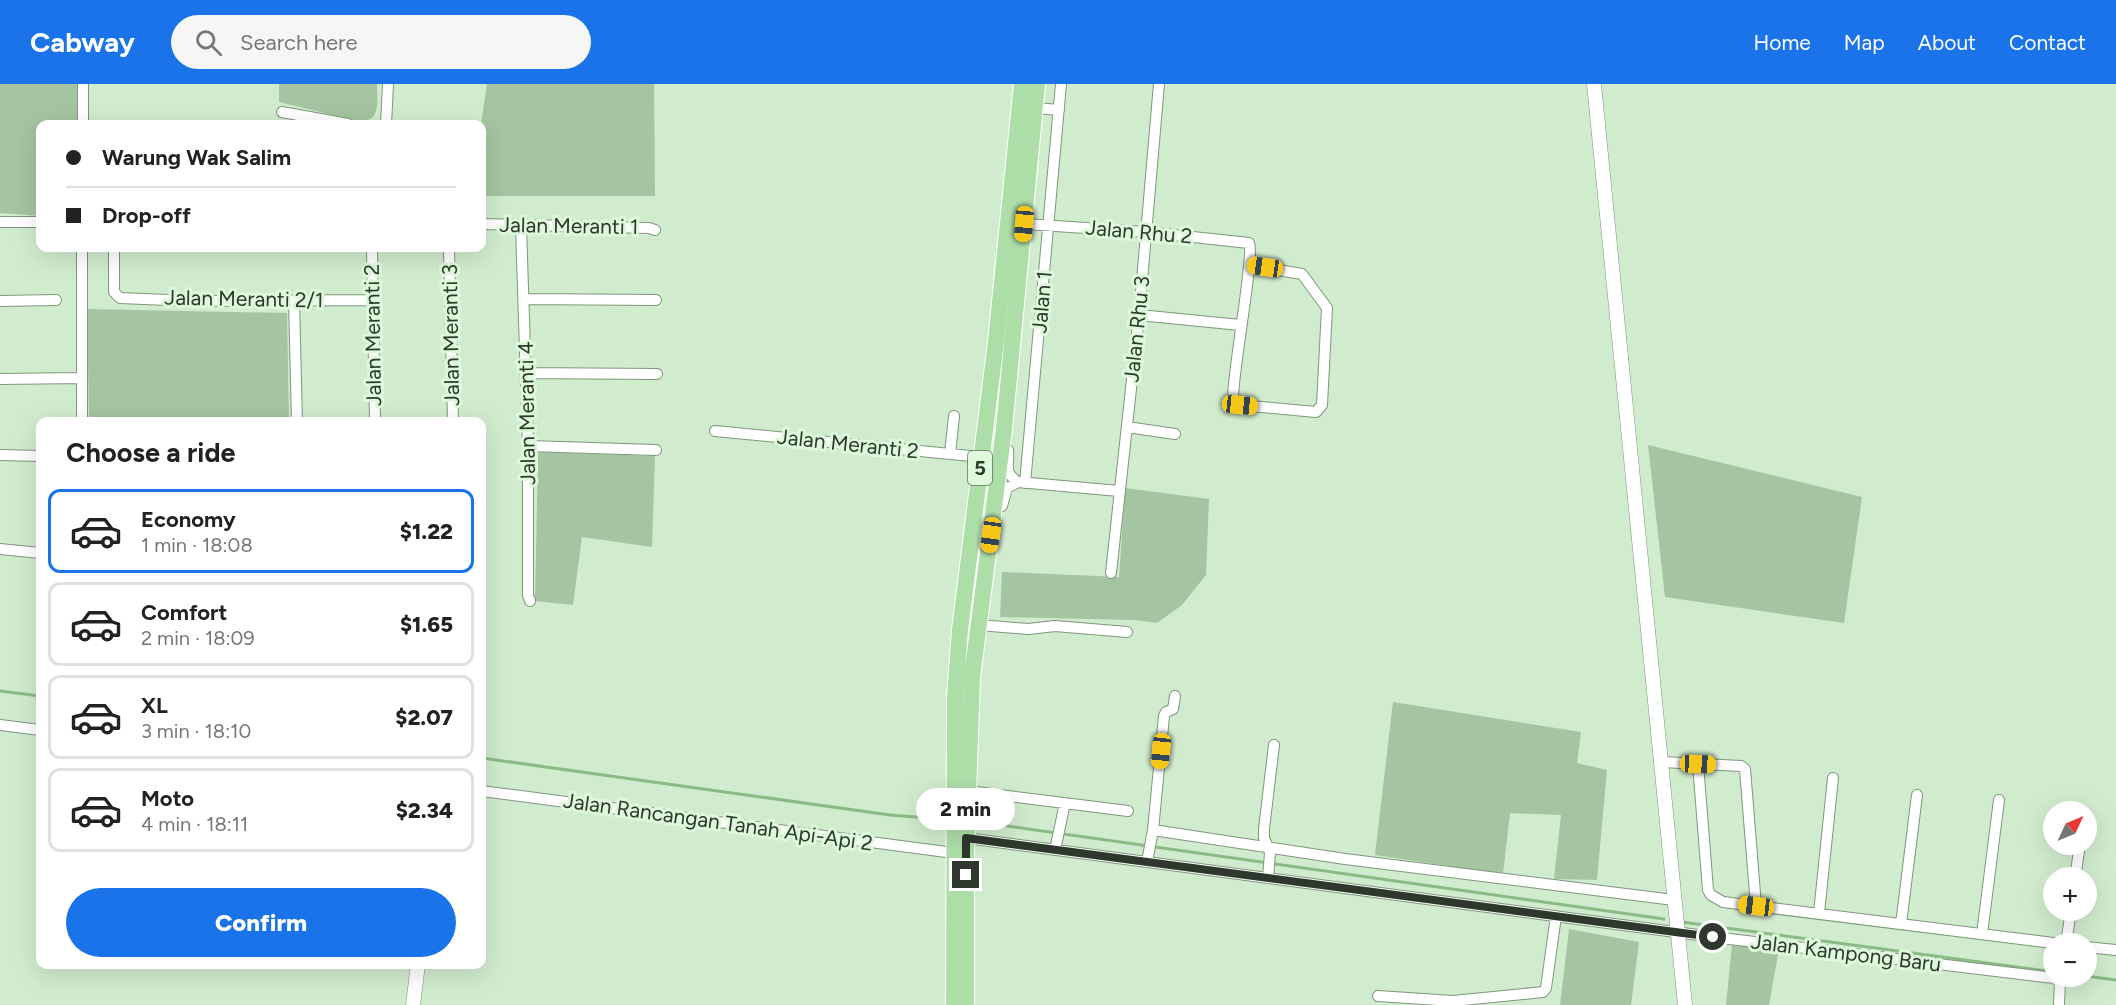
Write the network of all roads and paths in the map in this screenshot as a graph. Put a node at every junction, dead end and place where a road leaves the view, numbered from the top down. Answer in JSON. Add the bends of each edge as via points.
{"nodes":[{"id":1,"x":83,"y":84,"type":"edge"},
{"id":2,"x":388,"y":84,"type":"edge"},
{"id":3,"x":1022,"y":84,"type":"edge"},
{"id":4,"x":1037,"y":84,"type":"edge"},
{"id":5,"x":1062,"y":84,"type":"edge"},
{"id":6,"x":1159,"y":84,"type":"edge"},
{"id":7,"x":1594,"y":84,"type":"edge"},
{"id":8,"x":1036,"y":108,"type":"junction"},
{"id":9,"x":1059,"y":110,"type":"junction"},
{"id":10,"x":282,"y":112,"type":"dead end"},
{"id":11,"x":82,"y":120,"type":"edge"},
{"id":12,"x":326,"y":120,"type":"edge"},
{"id":13,"x":386,"y":120,"type":"edge"},
{"id":14,"x":0,"y":222,"type":"edge"},
{"id":15,"x":36,"y":222,"type":"edge"},
{"id":16,"x":486,"y":224,"type":"edge"},
{"id":17,"x":1024,"y":224,"type":"junction"},
{"id":18,"x":521,"y":225,"type":"junction"},
{"id":19,"x":1049,"y":225,"type":"junction"},
{"id":20,"x":655,"y":230,"type":"dead end"},
{"id":21,"x":1146,"y":232,"type":"junction"},
{"id":22,"x":82,"y":252,"type":"edge"},
{"id":23,"x":114,"y":252,"type":"edge"},
{"id":24,"x":372,"y":252,"type":"edge"},
{"id":25,"x":448,"y":252,"type":"edge"},
{"id":26,"x":1249,"y":265,"type":"junction"},
{"id":27,"x":524,"y":299,"type":"junction"},
{"id":28,"x":56,"y":300,"type":"dead end"},
{"id":29,"x":373,"y":300,"type":"junction"},
{"id":30,"x":656,"y":300,"type":"dead end"},
{"id":31,"x":0,"y":301,"type":"edge"},
{"id":32,"x":294,"y":301,"type":"junction"},
{"id":33,"x":1139,"y":315,"type":"junction"},
{"id":34,"x":1240,"y":325,"type":"junction"},
{"id":35,"x":526,"y":373,"type":"junction"},
{"id":36,"x":657,"y":374,"type":"dead end"},
{"id":37,"x":81,"y":378,"type":"junction"},
{"id":38,"x":0,"y":379,"type":"edge"},
{"id":39,"x":954,"y":416,"type":"dead end"},
{"id":40,"x":82,"y":417,"type":"edge"},
{"id":41,"x":297,"y":417,"type":"edge"},
{"id":42,"x":375,"y":417,"type":"edge"},
{"id":43,"x":453,"y":417,"type":"edge"},
{"id":44,"x":1127,"y":427,"type":"junction"},
{"id":45,"x":1004,"y":429,"type":"junction"},
{"id":46,"x":715,"y":431,"type":"dead end"},
{"id":47,"x":1176,"y":434,"type":"dead end"},
{"id":48,"x":528,"y":446,"type":"junction"},
{"id":49,"x":656,"y":450,"type":"dead end"},
{"id":50,"x":950,"y":454,"type":"junction"},
{"id":51,"x":0,"y":455,"type":"edge"},
{"id":52,"x":36,"y":456,"type":"edge"},
{"id":53,"x":981,"y":457,"type":"junction"},
{"id":54,"x":1022,"y":483,"type":"junction"},
{"id":55,"x":1119,"y":491,"type":"junction"},
{"id":56,"x":991,"y":535,"type":"junction"},
{"id":57,"x":0,"y":549,"type":"edge"},
{"id":58,"x":36,"y":553,"type":"edge"},
{"id":59,"x":1111,"y":573,"type":"dead end"},
{"id":60,"x":530,"y":602,"type":"dead end"},
{"id":61,"x":978,"y":625,"type":"junction"},
{"id":62,"x":1127,"y":632,"type":"dead end"},
{"id":63,"x":1175,"y":696,"type":"dead end"},
{"id":64,"x":0,"y":725,"type":"edge"},
{"id":65,"x":36,"y":730,"type":"edge"},
{"id":66,"x":1274,"y":745,"type":"dead end"},
{"id":67,"x":1662,"y":762,"type":"junction"},
{"id":68,"x":1698,"y":764,"type":"junction"},
{"id":69,"x":1833,"y":778,"type":"dead end"},
{"id":70,"x":968,"y":791,"type":"junction"},
{"id":71,"x":486,"y":792,"type":"edge"},
{"id":72,"x":1917,"y":795,"type":"dead end"},
{"id":73,"x":1999,"y":800,"type":"dead end"},
{"id":74,"x":1065,"y":803,"type":"junction"},
{"id":75,"x":1128,"y":811,"type":"dead end"},
{"id":76,"x":1153,"y":830,"type":"junction"},
{"id":77,"x":966,"y":838,"type":"junction"},
{"id":78,"x":1056,"y":845,"type":"junction"},
{"id":79,"x":1268,"y":850,"type":"junction"},
{"id":80,"x":954,"y":853,"type":"junction"},
{"id":81,"x":1147,"y":862,"type":"junction"},
{"id":82,"x":1269,"y":875,"type":"junction"},
{"id":83,"x":1674,"y":900,"type":"junction"},
{"id":84,"x":1756,"y":906,"type":"junction"},
{"id":85,"x":1819,"y":914,"type":"junction"},
{"id":86,"x":1556,"y":916,"type":"junction"},
{"id":87,"x":1901,"y":924,"type":"junction"},
{"id":88,"x":1678,"y":932,"type":"junction"},
{"id":89,"x":1982,"y":934,"type":"junction"},
{"id":90,"x":2043,"y":942,"type":"edge"},
{"id":91,"x":2097,"y":948,"type":"edge"},
{"id":92,"x":2116,"y":950,"type":"edge"},
{"id":93,"x":417,"y":969,"type":"edge"},
{"id":94,"x":1378,"y":996,"type":"dead end"},
{"id":95,"x":413,"y":1005,"type":"edge"},
{"id":96,"x":954,"y":1005,"type":"edge"},
{"id":97,"x":966,"y":1005,"type":"edge"},
{"id":98,"x":1685,"y":1005,"type":"edge"},
{"id":99,"x":2059,"y":1005,"type":"edge"}],
"edges":[{"from":1,"to":11,"type":"street"},
{"from":2,"to":13,"type":"street"},
{"from":3,"to":53,"type":"highway","number":"5"},
{"from":4,"to":8,"type":"highway","number":"5"},
{"from":5,"to":9,"type":"street","name":"Jalan 1"},
{"from":6,"to":21,"type":"street","name":"Jalan Rhu 3"},
{"from":7,"to":67,"type":"street"},
{"from":8,"to":9,"type":"street"},
{"from":8,"to":17,"type":"highway","number":"5"},
{"from":9,"to":19,"type":"street","name":"Jalan 1"},
{"from":10,"to":12,"type":"street"},
{"from":14,"to":15,"type":"street"},
{"from":16,"to":18,"type":"street","name":"Jalan Meranti 1"},
{"from":17,"to":19,"type":"street","name":"Jalan Rhu 2"},
{"from":17,"to":45,"type":"highway","number":"5"},
{"from":18,"to":20,"type":"street","name":"Jalan Meranti 1"},
{"from":18,"to":27,"type":"street","name":"Jalan Meranti 4"},
{"from":19,"to":21,"type":"street","name":"Jalan Rhu 2"},
{"from":19,"to":54,"type":"street","name":"Jalan 1"},
{"from":21,"to":26,"type":"street","name":"Jalan Rhu 2","via":[[1245,241],[1251,247]]},
{"from":21,"to":33,"type":"street","name":"Jalan Rhu 3"},
{"from":22,"to":37,"type":"street"},
{"from":23,"to":32,"type":"street","name":"Jalan Meranti 2/1","via":[[114,292],[120,298]]},
{"from":24,"to":29,"type":"street","name":"Jalan Meranti 2"},
{"from":25,"to":43,"type":"street","name":"Jalan Meranti 3"},
{"from":26,"to":34,"type":"street"},
{"from":26,"to":34,"type":"street","via":[[1302,274],[1327,309],[1319,410],[1235,403]]},
{"from":27,"to":30,"type":"street"},
{"from":27,"to":35,"type":"street","name":"Jalan Meranti 4"},
{"from":28,"to":31,"type":"street"},
{"from":29,"to":32,"type":"street","name":"Jalan Meranti 2/1"},
{"from":29,"to":42,"type":"street","name":"Jalan Meranti 2"},
{"from":32,"to":41,"type":"street"},
{"from":33,"to":34,"type":"street"},
{"from":33,"to":44,"type":"street","name":"Jalan Rhu 3"},
{"from":35,"to":36,"type":"street"},
{"from":35,"to":48,"type":"street","name":"Jalan Meranti 4"},
{"from":37,"to":38,"type":"street"},
{"from":37,"to":40,"type":"street"},
{"from":39,"to":50,"type":"street"},
{"from":44,"to":47,"type":"street"},
{"from":44,"to":55,"type":"street","name":"Jalan Rhu 3"},
{"from":45,"to":54,"type":"street","via":[[1007,471]]},
{"from":45,"to":56,"type":"highway","number":"5"},
{"from":46,"to":50,"type":"street","name":"Jalan Meranti 2"},
{"from":48,"to":49,"type":"street"},
{"from":48,"to":60,"type":"street","name":"Jalan Meranti 4"},
{"from":50,"to":53,"type":"street","name":"Jalan Meranti 2"},
{"from":51,"to":52,"type":"street"},
{"from":53,"to":80,"type":"highway","number":"5","via":[[955,697]]},
{"from":54,"to":55,"type":"street"},
{"from":54,"to":56,"type":"street","via":[[1006,488],[999,521]]},
{"from":55,"to":59,"type":"street","name":"Jalan Rhu 3"},
{"from":56,"to":61,"type":"highway","number":"5"},
{"from":57,"to":58,"type":"street"},
{"from":61,"to":62,"type":"street"},
{"from":61,"to":70,"type":"highway","number":"5"},
{"from":63,"to":76,"type":"street","via":[[1173,709],[1164,716]]},
{"from":64,"to":65,"type":"street"},
{"from":66,"to":79,"type":"street","via":[[1264,828]]},
{"from":67,"to":68,"type":"street"},
{"from":67,"to":83,"type":"street"},
{"from":68,"to":84,"type":"street","via":[[1708,890],[1724,902]]},
{"from":68,"to":84,"type":"street","via":[[1745,769]]},
{"from":69,"to":85,"type":"street"},
{"from":70,"to":74,"type":"street"},
{"from":70,"to":77,"type":"highway","number":"5"},
{"from":71,"to":80,"type":"street","name":"Jalan Rancangan Tanah Api-Api 2"},
{"from":72,"to":87,"type":"street"},
{"from":73,"to":89,"type":"street"},
{"from":74,"to":75,"type":"street"},
{"from":74,"to":78,"type":"street"},
{"from":76,"to":79,"type":"street"},
{"from":76,"to":81,"type":"street"},
{"from":77,"to":78,"type":"street","name":"Jalan Kampong Baru"},
{"from":77,"to":97,"type":"highway","number":"5"},
{"from":78,"to":81,"type":"street","name":"Jalan Kampong Baru"},
{"from":79,"to":82,"type":"street"},
{"from":79,"to":83,"type":"street"},
{"from":80,"to":96,"type":"highway","number":"5"},
{"from":81,"to":82,"type":"street","name":"Jalan Kampong Baru"},
{"from":82,"to":86,"type":"street","name":"Jalan Kampong Baru"},
{"from":83,"to":88,"type":"street"},
{"from":84,"to":85,"type":"street"},
{"from":85,"to":87,"type":"street"},
{"from":86,"to":88,"type":"street","name":"Jalan Kampong Baru"},
{"from":86,"to":94,"type":"street","via":[[1544,992],[1454,1001]]},
{"from":87,"to":89,"type":"street"},
{"from":88,"to":98,"type":"street"},
{"from":88,"to":99,"type":"street","name":"Jalan Kampong Baru","via":[[2054,978],[2060,982]]},
{"from":89,"to":90,"type":"street"},
{"from":91,"to":92,"type":"street"},
{"from":93,"to":95,"type":"street"}]}
